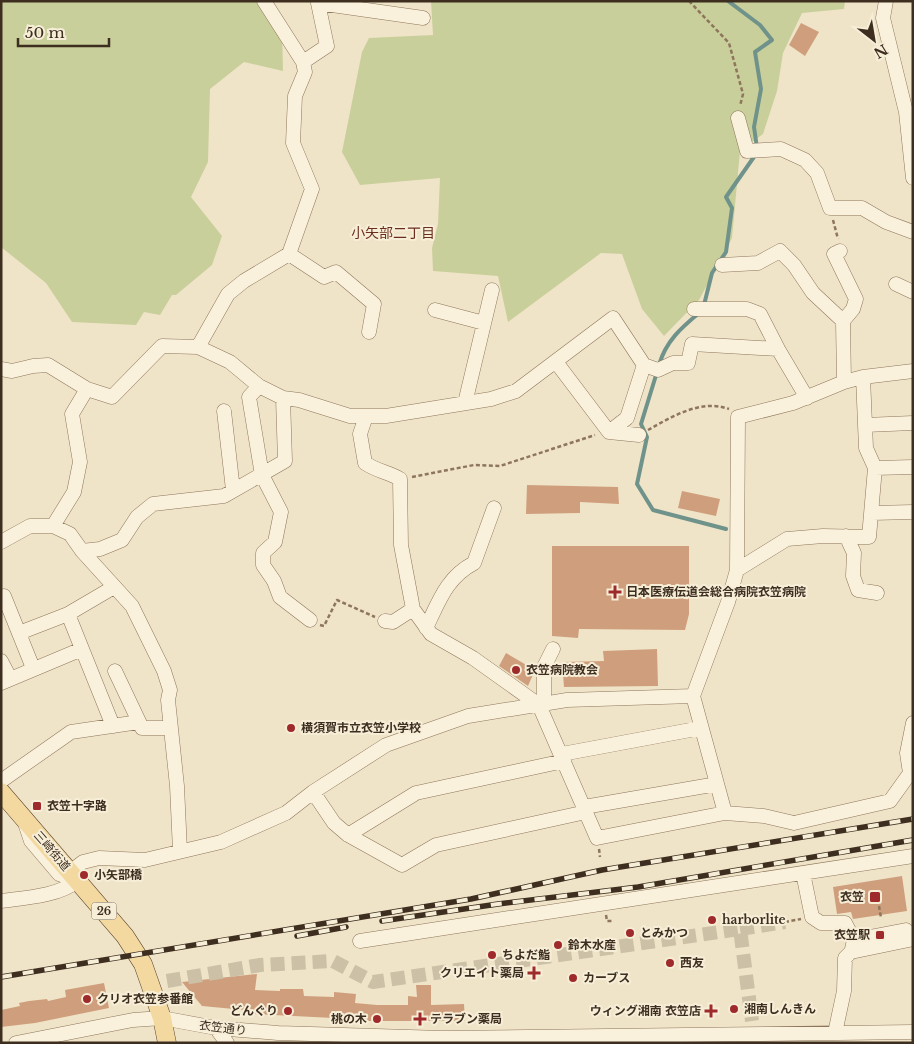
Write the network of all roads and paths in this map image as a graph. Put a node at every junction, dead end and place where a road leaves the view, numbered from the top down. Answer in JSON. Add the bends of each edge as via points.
{"nodes":[{"id":1,"x":264,"y":1,"type":"edge"},
{"id":2,"x":689,"y":1,"type":"edge"},
{"id":3,"x":886,"y":1,"type":"edge"},
{"id":4,"x":422,"y":18,"type":"dead end"},
{"id":5,"x":303,"y":62,"type":"junction"},
{"id":6,"x":738,"y":118,"type":"joint"},
{"id":7,"x":913,"y":178,"type":"edge"},
{"id":8,"x":830,"y":208,"type":"junction"},
{"id":9,"x":913,"y":232,"type":"edge"},
{"id":10,"x":840,"y":250,"type":"joint"},
{"id":11,"x":289,"y":254,"type":"junction"},
{"id":12,"x":722,"y":265,"type":"dead end"},
{"id":13,"x":896,"y":284,"type":"dead end"},
{"id":14,"x":492,"y":290,"type":"dead end"},
{"id":15,"x":913,"y":292,"type":"edge"},
{"id":16,"x":694,"y":309,"type":"dead end"},
{"id":17,"x":435,"y":310,"type":"dead end"},
{"id":18,"x":843,"y":321,"type":"junction"},
{"id":19,"x":484,"y":323,"type":"junction"},
{"id":20,"x":369,"y":332,"type":"dead end"},
{"id":21,"x":198,"y":347,"type":"junction"},
{"id":22,"x":778,"y":349,"type":"junction"},
{"id":23,"x":556,"y":362,"type":"junction"},
{"id":24,"x":644,"y":364,"type":"junction"},
{"id":25,"x":1,"y":369,"type":"edge"},
{"id":26,"x":913,"y":371,"type":"edge"},
{"id":27,"x":863,"y":377,"type":"junction"},
{"id":28,"x":844,"y":382,"type":"junction"},
{"id":29,"x":259,"y":386,"type":"junction"},
{"id":30,"x":87,"y":389,"type":"junction"},
{"id":31,"x":283,"y":398,"type":"junction"},
{"id":32,"x":807,"y":398,"type":"junction"},
{"id":33,"x":465,"y":403,"type":"junction"},
{"id":34,"x":224,"y":411,"type":"dead end"},
{"id":35,"x":366,"y":416,"type":"junction"},
{"id":36,"x":738,"y":417,"type":"junction"},
{"id":37,"x":913,"y":423,"type":"edge"},
{"id":38,"x":865,"y":425,"type":"junction"},
{"id":39,"x":608,"y":432,"type":"junction"},
{"id":40,"x":639,"y":435,"type":"joint"},
{"id":41,"x":913,"y":467,"type":"edge"},
{"id":42,"x":875,"y":468,"type":"junction"},
{"id":43,"x":262,"y":475,"type":"junction"},
{"id":44,"x":400,"y":479,"type":"junction"},
{"id":45,"x":233,"y":490,"type":"junction"},
{"id":46,"x":494,"y":508,"type":"dead end"},
{"id":47,"x":913,"y":512,"type":"edge"},
{"id":48,"x":872,"y":513,"type":"junction"},
{"id":49,"x":53,"y":526,"type":"junction"},
{"id":50,"x":846,"y":536,"type":"junction"},
{"id":51,"x":1,"y":542,"type":"edge"},
{"id":52,"x":82,"y":551,"type":"junction"},
{"id":53,"x":737,"y":570,"type":"junction"},
{"id":54,"x":114,"y":587,"type":"junction"},
{"id":55,"x":877,"y":593,"type":"dead end"},
{"id":56,"x":4,"y":596,"type":"dead end"},
{"id":57,"x":412,"y":609,"type":"junction"},
{"id":58,"x":68,"y":614,"type":"junction"},
{"id":59,"x":310,"y":620,"type":"joint"},
{"id":60,"x":385,"y":621,"type":"joint"},
{"id":61,"x":426,"y":628,"type":"junction"},
{"id":62,"x":19,"y":633,"type":"junction"},
{"id":63,"x":82,"y":649,"type":"junction"},
{"id":64,"x":553,"y":649,"type":"dead end"},
{"id":65,"x":1,"y":660,"type":"edge"},
{"id":66,"x":33,"y":668,"type":"junction"},
{"id":67,"x":115,"y":671,"type":"dead end"},
{"id":68,"x":5,"y":681,"type":"edge"},
{"id":69,"x":693,"y":696,"type":"junction"},
{"id":70,"x":539,"y":705,"type":"junction"},
{"id":71,"x":139,"y":722,"type":"junction"},
{"id":72,"x":114,"y":726,"type":"junction"},
{"id":73,"x":171,"y":728,"type":"junction"},
{"id":74,"x":701,"y":728,"type":"junction"},
{"id":75,"x":912,"y":729,"type":"edge"},
{"id":76,"x":563,"y":758,"type":"junction"},
{"id":77,"x":1,"y":781,"type":"edge"},
{"id":78,"x":717,"y":784,"type":"junction"},
{"id":79,"x":1,"y":792,"type":"edge"},
{"id":80,"x":313,"y":792,"type":"junction"},
{"id":81,"x":585,"y":809,"type":"junction"},
{"id":82,"x":725,"y":812,"type":"junction"},
{"id":83,"x":348,"y":836,"type":"junction"},
{"id":84,"x":180,"y":851,"type":"junction"},
{"id":85,"x":913,"y":856,"type":"edge"},
{"id":86,"x":803,"y":873,"type":"junction"},
{"id":87,"x":74,"y":877,"type":"junction"},
{"id":88,"x":1,"y":901,"type":"edge"},
{"id":89,"x":879,"y":906,"type":"dead end"},
{"id":90,"x":881,"y":918,"type":"dead end"},
{"id":91,"x":913,"y":939,"type":"edge"},
{"id":92,"x":360,"y":941,"type":"dead end"},
{"id":93,"x":853,"y":946,"type":"junction"},
{"id":94,"x":162,"y":1018,"type":"junction"},
{"id":95,"x":216,"y":1028,"type":"junction"},
{"id":96,"x":835,"y":1033,"type":"junction"},
{"id":97,"x":910,"y":1036,"type":"edge"},
{"id":98,"x":692,"y":1039,"type":"edge"},
{"id":99,"x":460,"y":1040,"type":"edge"},
{"id":100,"x":16,"y":1043,"type":"edge"},
{"id":101,"x":167,"y":1043,"type":"edge"},
{"id":102,"x":227,"y":1043,"type":"edge"}],
"edges":[{"from":1,"to":5,"type":"street"},
{"from":2,"to":6,"type":"path","via":[[729,43],[743,94]]},
{"from":3,"to":7,"type":"street","via":[[883,18],[906,112]]},
{"from":4,"to":5,"type":"street","via":[[318,3],[326,46]]},
{"from":5,"to":11,"type":"street","via":[[305,72],[295,96],[293,143],[312,189]]},
{"from":6,"to":8,"type":"street","via":[[747,151],[781,149],[805,160],[817,173]]},
{"from":8,"to":9,"type":"street","via":[[862,208]]},
{"from":8,"to":10,"type":"path"},
{"from":10,"to":18,"type":"street","via":[[834,254],[856,299],[853,309]]},
{"from":11,"to":20,"type":"street","via":[[324,278],[336,272],[374,304]]},
{"from":11,"to":21,"type":"street","via":[[228,294]]},
{"from":12,"to":18,"type":"street","via":[[758,263],[780,252],[794,265],[813,293]]},
{"from":13,"to":15,"type":"street"},
{"from":14,"to":19,"type":"street"},
{"from":16,"to":22,"type":"street","via":[[748,308],[760,314]]},
{"from":17,"to":19,"type":"street"},
{"from":18,"to":28,"type":"street"},
{"from":19,"to":33,"type":"street"},
{"from":21,"to":29,"type":"street","via":[[230,362]]},
{"from":21,"to":30,"type":"street","via":[[162,346],[112,397]]},
{"from":22,"to":24,"type":"street","via":[[692,344],[688,363],[673,363],[658,370]]},
{"from":22,"to":32,"type":"street"},
{"from":23,"to":24,"type":"street","via":[[613,318]]},
{"from":23,"to":33,"type":"street","via":[[516,391]]},
{"from":23,"to":39,"type":"street"},
{"from":24,"to":39,"type":"street","via":[[627,418]]},
{"from":25,"to":30,"type":"street","via":[[12,371],[48,365]]},
{"from":26,"to":27,"type":"street"},
{"from":27,"to":28,"type":"street"},
{"from":27,"to":38,"type":"street"},
{"from":28,"to":32,"type":"street"},
{"from":29,"to":31,"type":"street"},
{"from":29,"to":43,"type":"street","via":[[248,397]]},
{"from":30,"to":49,"type":"street","via":[[72,414],[80,462],[74,492]]},
{"from":31,"to":35,"type":"street","via":[[350,416]]},
{"from":31,"to":43,"type":"street","via":[[285,460]]},
{"from":32,"to":36,"type":"street"},
{"from":33,"to":35,"type":"street","via":[[386,416]]},
{"from":34,"to":45,"type":"street"},
{"from":35,"to":44,"type":"street","via":[[360,434],[365,463]]},
{"from":36,"to":40,"type":"path","via":[[729,408],[713,405],[693,408]]},
{"from":36,"to":53,"type":"street"},
{"from":37,"to":38,"type":"street"},
{"from":38,"to":42,"type":"street","via":[[866,448]]},
{"from":39,"to":40,"type":"street"},
{"from":39,"to":44,"type":"path","via":[[500,466],[456,468]]},
{"from":41,"to":42,"type":"street"},
{"from":42,"to":48,"type":"street"},
{"from":43,"to":45,"type":"street"},
{"from":43,"to":59,"type":"street","via":[[280,512],[275,542],[263,553],[263,565],[280,597]]},
{"from":44,"to":57,"type":"street","via":[[401,545]]},
{"from":45,"to":52,"type":"street","via":[[224,496],[153,504],[137,517],[122,540],[100,549]]},
{"from":46,"to":61,"type":"street","via":[[474,563],[458,571],[442,594]]},
{"from":47,"to":48,"type":"street"},
{"from":48,"to":50,"type":"street","via":[[869,537]]},
{"from":49,"to":51,"type":"street","via":[[30,526]]},
{"from":49,"to":52,"type":"street","via":[[70,534]]},
{"from":50,"to":53,"type":"street","via":[[787,539]]},
{"from":50,"to":55,"type":"street","via":[[854,553],[853,576],[858,590]]},
{"from":52,"to":54,"type":"street"},
{"from":53,"to":69,"type":"street"},
{"from":54,"to":58,"type":"street"},
{"from":54,"to":73,"type":"street","via":[[132,606],[164,671],[170,690]]},
{"from":56,"to":62,"type":"street"},
{"from":57,"to":60,"type":"street","via":[[394,622]]},
{"from":57,"to":61,"type":"street"},
{"from":58,"to":62,"type":"street"},
{"from":58,"to":63,"type":"street"},
{"from":59,"to":60,"type":"path","via":[[324,626],[337,600]]},
{"from":61,"to":70,"type":"street"},
{"from":62,"to":66,"type":"street"},
{"from":63,"to":66,"type":"street"},
{"from":63,"to":72,"type":"street"},
{"from":64,"to":70,"type":"street","via":[[544,667],[544,696]]},
{"from":65,"to":68,"type":"street"},
{"from":66,"to":68,"type":"street"},
{"from":67,"to":71,"type":"street"},
{"from":69,"to":70,"type":"street","via":[[567,700]]},
{"from":69,"to":74,"type":"street"},
{"from":70,"to":76,"type":"street"},
{"from":70,"to":80,"type":"street","via":[[468,716],[422,731],[386,745]]},
{"from":71,"to":72,"type":"street"},
{"from":71,"to":73,"type":"street","via":[[142,728]]},
{"from":72,"to":77,"type":"street","via":[[71,732]]},
{"from":73,"to":84,"type":"street"},
{"from":74,"to":76,"type":"street"},
{"from":74,"to":78,"type":"street"},
{"from":75,"to":82,"type":"street","via":[[907,753],[910,773],[890,800],[794,823]]},
{"from":76,"to":81,"type":"street"},
{"from":76,"to":83,"type":"street","via":[[416,793]]},
{"from":78,"to":81,"type":"street"},
{"from":78,"to":82,"type":"street"},
{"from":79,"to":87,"type":"main road","name":"三崎街道","number":"26"},
{"from":80,"to":83,"type":"street","via":[[334,823]]},
{"from":80,"to":84,"type":"street","via":[[286,813],[253,828],[221,842]]},
{"from":81,"to":82,"type":"street","via":[[597,838]]},
{"from":81,"to":83,"type":"street","via":[[436,845],[402,866]]},
{"from":84,"to":87,"type":"street","via":[[144,860],[99,858],[83,862]]},
{"from":85,"to":86,"type":"street"},
{"from":86,"to":92,"type":"street"},
{"from":86,"to":93,"type":"street","via":[[812,917],[821,923],[845,923]]},
{"from":87,"to":88,"type":"street","via":[[72,886]]},
{"from":87,"to":94,"type":"main road","name":"三崎街道","number":"26","via":[[125,936],[143,964]]},
{"from":89,"to":90,"type":"path"},
{"from":91,"to":93,"type":"street","via":[[906,930]]},
{"from":93,"to":96,"type":"street","via":[[844,958],[844,991]]},
{"from":94,"to":95,"type":"street","name":"衣笠通り"},
{"from":94,"to":100,"type":"street","name":"衣笠通り","via":[[133,1020]]},
{"from":94,"to":101,"type":"main road","name":"三崎街道","number":"26"},
{"from":95,"to":99,"type":"street","name":"衣笠通り"},
{"from":95,"to":102,"type":"street"},
{"from":96,"to":97,"type":"street","name":"衣笠通り"},
{"from":96,"to":98,"type":"street","name":"衣笠通り"},
{"from":98,"to":99,"type":"street","name":"衣笠通り"}]}
